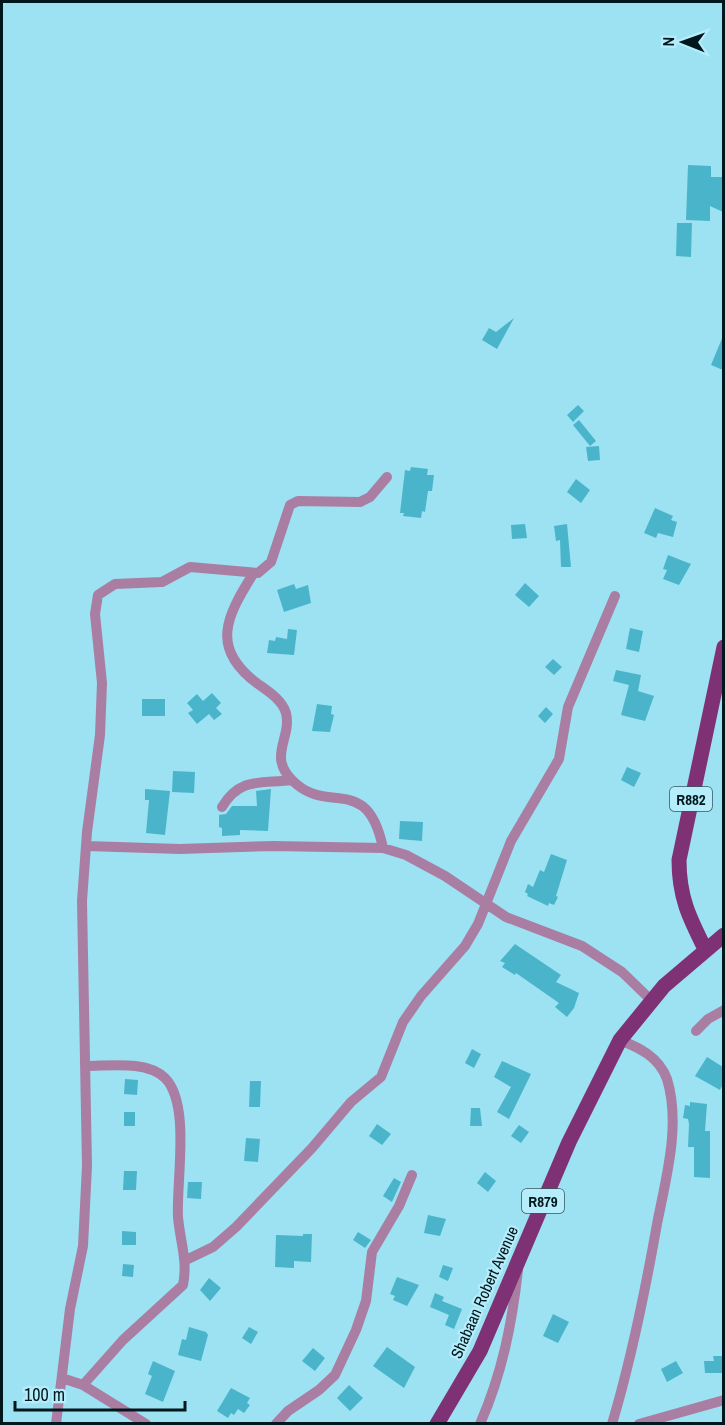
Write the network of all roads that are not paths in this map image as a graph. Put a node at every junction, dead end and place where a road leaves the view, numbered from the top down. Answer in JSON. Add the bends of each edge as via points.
{"nodes":[{"id":1,"x":387,"y":477,"type":"dead end"},
{"id":2,"x":253,"y":574,"type":"junction"},
{"id":3,"x":615,"y":596,"type":"dead end"},
{"id":4,"x":723,"y":646,"type":"edge"},
{"id":5,"x":292,"y":780,"type":"junction"},
{"id":6,"x":222,"y":807,"type":"dead end"},
{"id":7,"x":86,"y":846,"type":"junction"},
{"id":8,"x":383,"y":848,"type":"junction"},
{"id":9,"x":485,"y":905,"type":"junction"},
{"id":10,"x":723,"y":935,"type":"edge"},
{"id":11,"x":705,"y":949,"type":"junction"},
{"id":12,"x":651,"y":1000,"type":"junction"},
{"id":13,"x":723,"y":1010,"type":"edge"},
{"id":14,"x":696,"y":1031,"type":"dead end"},
{"id":15,"x":620,"y":1040,"type":"junction"},
{"id":16,"x":86,"y":1065,"type":"junction"},
{"id":17,"x":412,"y":1175,"type":"dead end"},
{"id":18,"x":186,"y":1260,"type":"junction"},
{"id":19,"x":519,"y":1264,"type":"junction"},
{"id":20,"x":62,"y":1378,"type":"junction"},
{"id":21,"x":83,"y":1385,"type":"junction"},
{"id":22,"x":723,"y":1400,"type":"edge"},
{"id":23,"x":56,"y":1424,"type":"edge"},
{"id":24,"x":146,"y":1424,"type":"edge"},
{"id":25,"x":276,"y":1424,"type":"edge"},
{"id":26,"x":437,"y":1424,"type":"edge"},
{"id":27,"x":480,"y":1424,"type":"edge"},
{"id":28,"x":612,"y":1424,"type":"edge"},
{"id":29,"x":639,"y":1424,"type":"edge"}],
"edges":[{"from":1,"to":2,"type":"street","via":[[370,497],[360,502],[292,503],[283,519],[271,562]]},
{"from":2,"to":5,"type":"street","via":[[233,605],[228,640],[240,669],[285,710],[281,761]]},
{"from":2,"to":7,"type":"street","via":[[190,567],[162,582],[114,584],[98,595],[95,614],[102,683],[100,726]]},
{"from":3,"to":9,"type":"street","via":[[568,707],[560,759],[511,841]]},
{"from":4,"to":11,"type":"main road","number":"R882","via":[[679,860],[682,896]]},
{"from":5,"to":6,"type":"street","via":[[246,784],[230,794]]},
{"from":5,"to":8,"type":"street","via":[[308,790],[365,807],[379,830]]},
{"from":7,"to":8,"type":"street"},
{"from":7,"to":16,"type":"street","via":[[82,929]]},
{"from":8,"to":9,"type":"street","via":[[406,855],[445,876]]},
{"from":9,"to":12,"type":"street","via":[[582,946],[622,972]]},
{"from":9,"to":18,"type":"street","via":[[465,946],[403,1022],[381,1077],[351,1101],[312,1149],[236,1227],[213,1247]]},
{"from":10,"to":11,"type":"main road","number":"R879"},
{"from":11,"to":12,"type":"main road","name":"Shabaan Robert Avenue","number":"R879"},
{"from":12,"to":15,"type":"main road","name":"Shabaan Robert Avenue","number":"R879"},
{"from":13,"to":14,"type":"street"},
{"from":15,"to":19,"type":"main road","name":"Shabaan Robert Avenue","number":"R879","via":[[569,1142]]},
{"from":15,"to":28,"type":"street","via":[[643,1049],[658,1062],[671,1106],[671,1148],[642,1313]]},
{"from":16,"to":18,"type":"street","via":[[151,1069],[167,1080],[173,1090],[180,1129],[178,1216]]},
{"from":16,"to":20,"type":"street","via":[[83,1246]]},
{"from":17,"to":25,"type":"street","via":[[372,1252],[366,1300],[335,1375]]},
{"from":18,"to":21,"type":"street","via":[[183,1285],[123,1340]]},
{"from":19,"to":26,"type":"main road","name":"Shabaan Robert Avenue","number":"R879","via":[[480,1351]]},
{"from":19,"to":27,"type":"street","via":[[506,1348],[494,1394]]},
{"from":20,"to":21,"type":"street"},
{"from":20,"to":23,"type":"street"},
{"from":21,"to":24,"type":"street"},
{"from":22,"to":29,"type":"street"}]}
